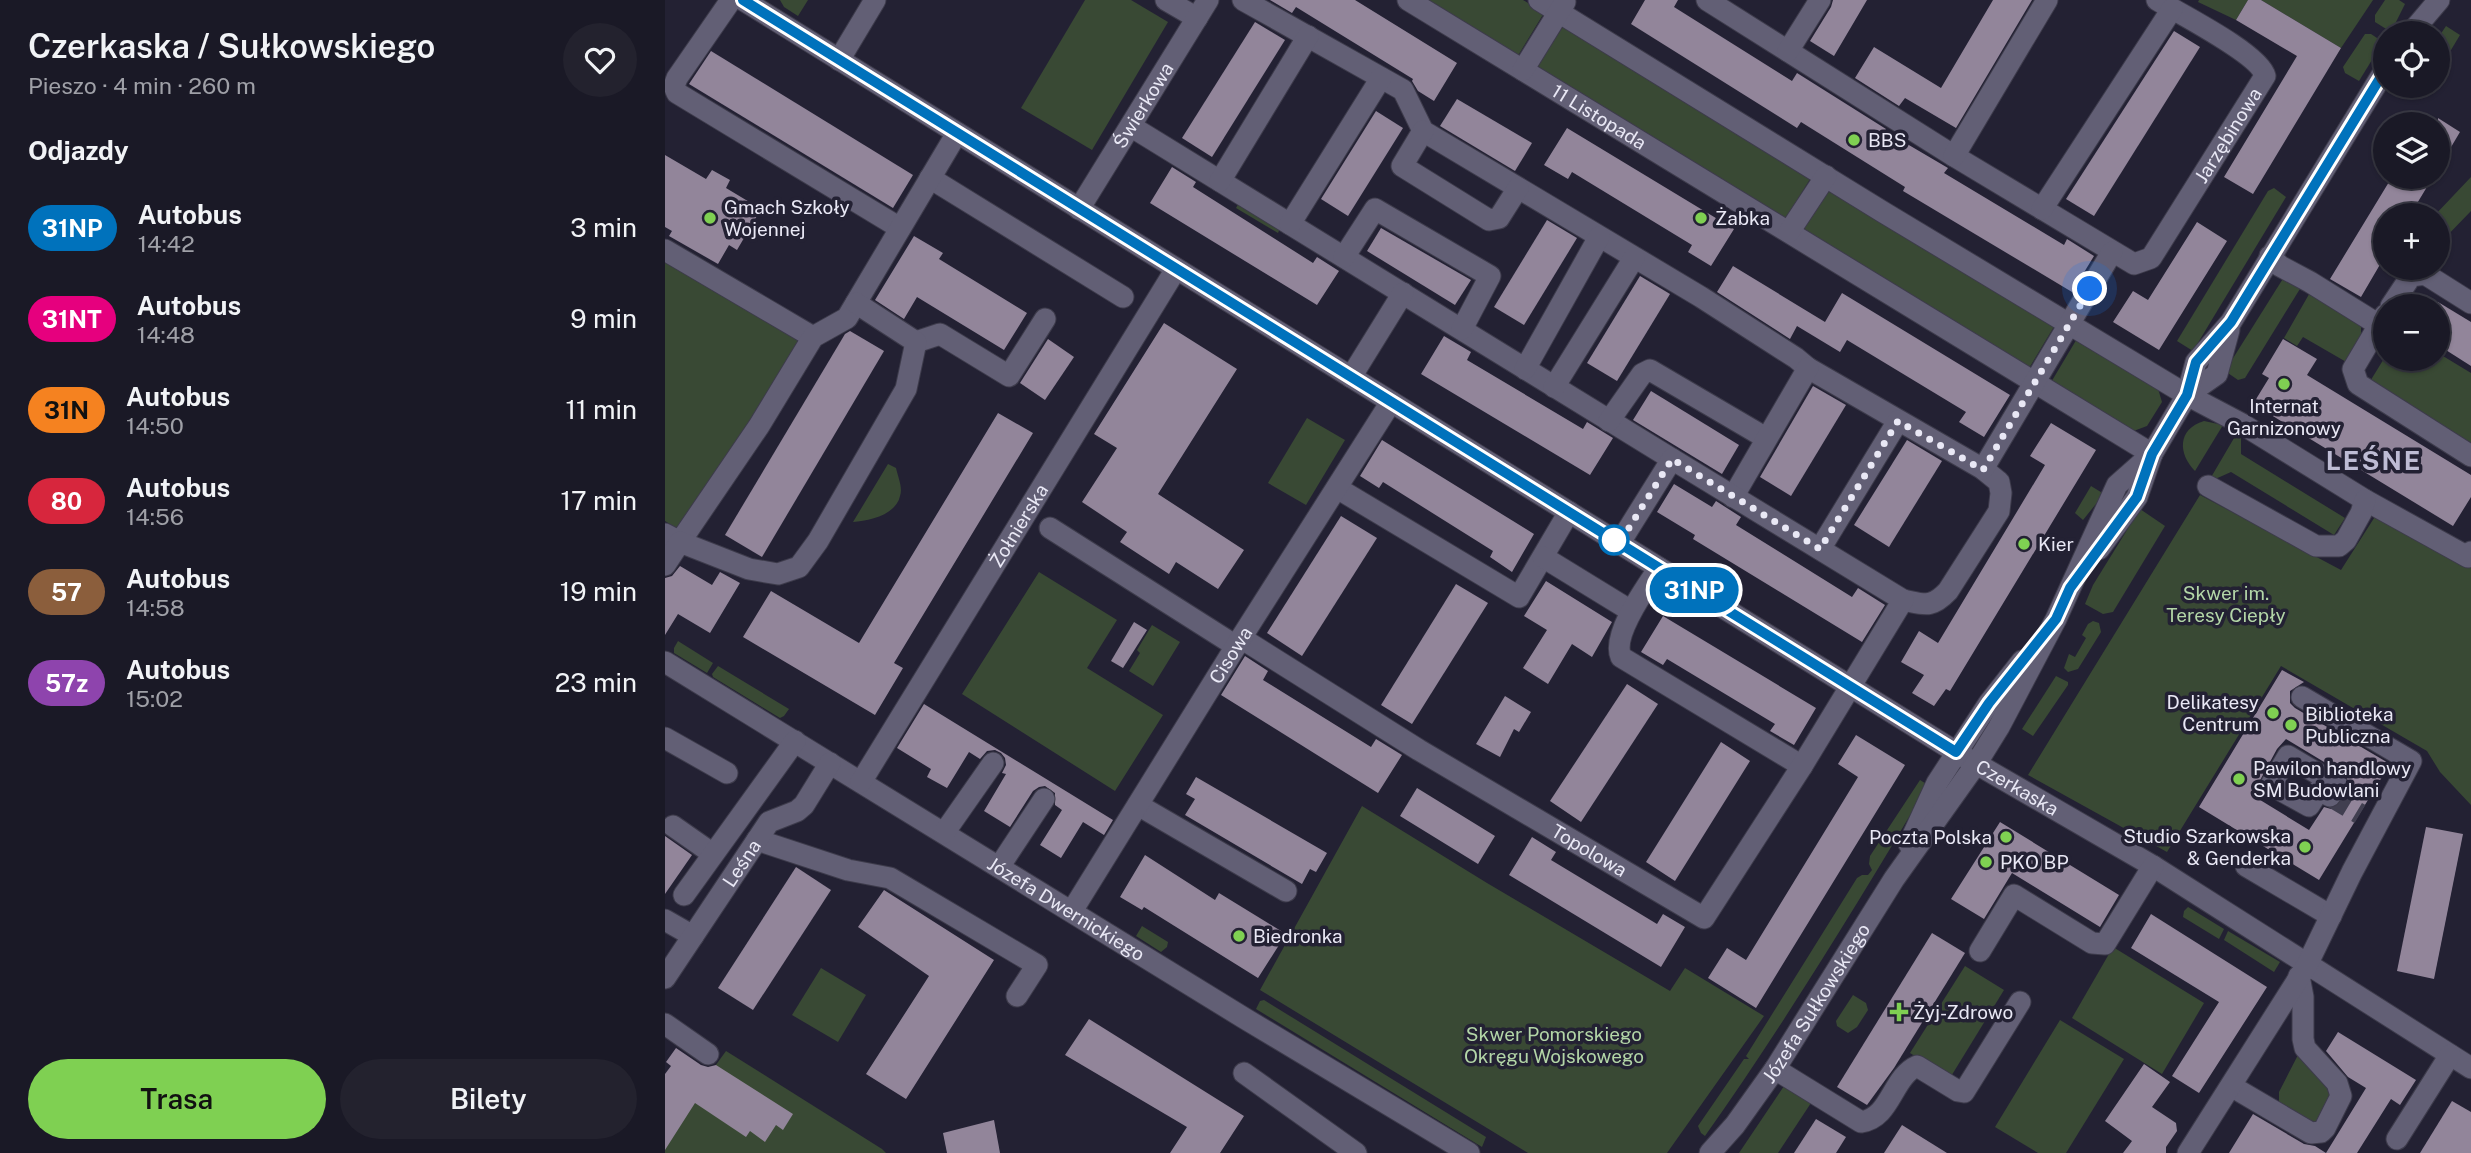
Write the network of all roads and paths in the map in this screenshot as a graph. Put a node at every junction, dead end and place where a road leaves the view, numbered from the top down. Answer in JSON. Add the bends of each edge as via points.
{"nodes":[{"id":1,"x":731,"y":0,"type":"edge"},
{"id":2,"x":743,"y":0,"type":"edge"},
{"id":3,"x":875,"y":0,"type":"edge"},
{"id":4,"x":1166,"y":0,"type":"edge"},
{"id":5,"x":1208,"y":0,"type":"edge"},
{"id":6,"x":1243,"y":0,"type":"edge"},
{"id":7,"x":1408,"y":0,"type":"edge"},
{"id":8,"x":1539,"y":0,"type":"edge"},
{"id":9,"x":1707,"y":0,"type":"edge"},
{"id":10,"x":1820,"y":0,"type":"edge"},
{"id":11,"x":2047,"y":0,"type":"edge"},
{"id":12,"x":2439,"y":0,"type":"edge"},
{"id":13,"x":2165,"y":4,"type":"edge"},
{"id":14,"x":1563,"y":6,"type":"edge"},
{"id":15,"x":1197,"y":19,"type":"junction"},
{"id":16,"x":2421,"y":21,"type":"edge"},
{"id":17,"x":1308,"y":36,"type":"junction"},
{"id":18,"x":1788,"y":51,"type":"junction"},
{"id":19,"x":839,"y":60,"type":"junction"},
{"id":20,"x":1523,"y":70,"type":"junction"},
{"id":21,"x":1381,"y":78,"type":"junction"},
{"id":22,"x":2373,"y":89,"type":"edge"},
{"id":23,"x":1132,"y":127,"type":"junction"},
{"id":24,"x":1423,"y":131,"type":"junction"},
{"id":25,"x":957,"y":133,"type":"junction"},
{"id":26,"x":1954,"y":156,"type":"junction"},
{"id":27,"x":1826,"y":176,"type":"junction"},
{"id":28,"x":930,"y":178,"type":"junction"},
{"id":29,"x":1220,"y":181,"type":"junction"},
{"id":30,"x":1518,"y":188,"type":"junction"},
{"id":31,"x":1079,"y":209,"type":"junction"},
{"id":32,"x":2042,"y":209,"type":"junction"},
{"id":33,"x":1290,"y":224,"type":"junction"},
{"id":34,"x":900,"y":228,"type":"junction"},
{"id":35,"x":1790,"y":232,"type":"junction"},
{"id":36,"x":1599,"y":237,"type":"junction"},
{"id":37,"x":665,"y":250,"type":"edge"},
{"id":38,"x":2112,"y":252,"type":"junction"},
{"id":39,"x":2270,"y":256,"type":"junction"},
{"id":40,"x":1344,"y":257,"type":"junction"},
{"id":41,"x":1634,"y":258,"type":"junction"},
{"id":42,"x":1176,"y":269,"type":"junction"},
{"id":43,"x":1403,"y":293,"type":"junction"},
{"id":44,"x":2399,"y":294,"type":"edge"},
{"id":45,"x":1123,"y":297,"type":"dead end"},
{"id":46,"x":856,"y":303,"type":"junction"},
{"id":47,"x":2471,"y":303,"type":"edge"},
{"id":48,"x":2373,"y":314,"type":"edge"},
{"id":49,"x":1045,"y":319,"type":"dead end"},
{"id":50,"x":2069,"y":323,"type":"junction"},
{"id":51,"x":1462,"y":329,"type":"junction"},
{"id":52,"x":2373,"y":335,"type":"edge"},
{"id":53,"x":813,"y":337,"type":"junction"},
{"id":54,"x":916,"y":342,"type":"junction"},
{"id":55,"x":1808,"y":368,"type":"junction"},
{"id":56,"x":1525,"y":369,"type":"junction"},
{"id":57,"x":1351,"y":377,"type":"junction"},
{"id":58,"x":2035,"y":383,"type":"junction"},
{"id":59,"x":1554,"y":387,"type":"junction"},
{"id":60,"x":2187,"y":395,"type":"junction"},
{"id":61,"x":1391,"y":402,"type":"junction"},
{"id":62,"x":1609,"y":421,"type":"junction"},
{"id":63,"x":1898,"y":421,"type":"junction"},
{"id":64,"x":1766,"y":438,"type":"junction"},
{"id":65,"x":2152,"y":454,"type":"junction"},
{"id":66,"x":2471,"y":456,"type":"edge"},
{"id":67,"x":1672,"y":459,"type":"junction"},
{"id":68,"x":1983,"y":470,"type":"junction"},
{"id":69,"x":2208,"y":486,"type":"dead end"},
{"id":70,"x":1338,"y":488,"type":"junction"},
{"id":71,"x":1733,"y":496,"type":"junction"},
{"id":72,"x":2365,"y":500,"type":"junction"},
{"id":73,"x":1569,"y":512,"type":"junction"},
{"id":74,"x":1050,"y":528,"type":"dead end"},
{"id":75,"x":672,"y":538,"type":"edge"},
{"id":76,"x":1619,"y":544,"type":"junction"},
{"id":77,"x":1820,"y":549,"type":"junction"},
{"id":78,"x":2471,"y":552,"type":"edge"},
{"id":79,"x":1543,"y":557,"type":"junction"},
{"id":80,"x":665,"y":565,"type":"edge"},
{"id":81,"x":1659,"y":568,"type":"junction"},
{"id":82,"x":1903,"y":600,"type":"junction"},
{"id":83,"x":1631,"y":611,"type":"junction"},
{"id":84,"x":2056,"y":619,"type":"junction"},
{"id":85,"x":1238,"y":642,"type":"junction"},
{"id":86,"x":665,"y":662,"type":"edge"},
{"id":87,"x":1851,"y":687,"type":"junction"},
{"id":88,"x":2302,"y":697,"type":"dead end"},
{"id":89,"x":665,"y":738,"type":"edge"},
{"id":90,"x":795,"y":741,"type":"junction"},
{"id":91,"x":1956,"y":752,"type":"junction"},
{"id":92,"x":830,"y":763,"type":"junction"},
{"id":93,"x":993,"y":763,"type":"dead end"},
{"id":94,"x":1976,"y":764,"type":"junction"},
{"id":95,"x":1802,"y":766,"type":"junction"},
{"id":96,"x":727,"y":773,"type":"dead end"},
{"id":97,"x":860,"y":782,"type":"junction"},
{"id":98,"x":1044,"y":799,"type":"dead end"},
{"id":99,"x":1138,"y":805,"type":"junction"},
{"id":100,"x":673,"y":826,"type":"dead end"},
{"id":101,"x":944,"y":833,"type":"junction"},
{"id":102,"x":757,"y":840,"type":"junction"},
{"id":103,"x":713,"y":854,"type":"junction"},
{"id":104,"x":2153,"y":866,"type":"junction"},
{"id":105,"x":2246,"y":866,"type":"dead end"},
{"id":106,"x":999,"y":867,"type":"junction"},
{"id":107,"x":1893,"y":879,"type":"junction"},
{"id":108,"x":1286,"y":891,"type":"dead end"},
{"id":109,"x":684,"y":895,"type":"dead end"},
{"id":110,"x":1072,"y":911,"type":"junction"},
{"id":111,"x":2331,"y":916,"type":"junction"},
{"id":112,"x":665,"y":920,"type":"edge"},
{"id":113,"x":692,"y":936,"type":"junction"},
{"id":114,"x":1980,"y":951,"type":"dead end"},
{"id":115,"x":2303,"y":970,"type":"junction"},
{"id":116,"x":665,"y":978,"type":"edge"},
{"id":117,"x":1017,"y":996,"type":"dead end"},
{"id":118,"x":2020,"y":1002,"type":"dead end"},
{"id":119,"x":665,"y":1024,"type":"edge"},
{"id":120,"x":708,"y":1054,"type":"dead end"},
{"id":121,"x":2451,"y":1055,"type":"junction"},
{"id":122,"x":2471,"y":1068,"type":"edge"},
{"id":123,"x":1775,"y":1069,"type":"junction"},
{"id":124,"x":1244,"y":1073,"type":"dead end"},
{"id":125,"x":2231,"y":1086,"type":"junction"},
{"id":126,"x":1735,"y":1125,"type":"junction"},
{"id":127,"x":2397,"y":1139,"type":"dead end"},
{"id":128,"x":1356,"y":1153,"type":"edge"},
{"id":129,"x":1469,"y":1153,"type":"edge"},
{"id":130,"x":1710,"y":1153,"type":"edge"},
{"id":131,"x":1719,"y":1153,"type":"edge"},
{"id":132,"x":2188,"y":1153,"type":"edge"}],
"edges":[{"from":1,"to":34,"type":"street","via":[[677,78],[677,93]]},
{"from":2,"to":19,"type":"street","name":"Czerkaska"},
{"from":3,"to":19,"type":"street"},
{"from":4,"to":15,"type":"street"},
{"from":5,"to":15,"type":"street","name":"Świerkowa"},
{"from":6,"to":17,"type":"street"},
{"from":7,"to":20,"type":"street","name":"11 Listopada"},
{"from":8,"to":14,"type":"street"},
{"from":9,"to":18,"type":"street","name":"Jarzębinowa"},
{"from":10,"to":18,"type":"street"},
{"from":11,"to":26,"type":"street"},
{"from":12,"to":16,"type":"street"},
{"from":13,"to":32,"type":"street","name":"Jarzębinowa"},
{"from":13,"to":38,"type":"street","name":"Jarzębinowa","via":[[2250,56],[2265,76],[2151,258],[2134,264]]},
{"from":14,"to":20,"type":"street"},
{"from":14,"to":27,"type":"street"},
{"from":15,"to":23,"type":"street","name":"Świerkowa"},
{"from":17,"to":21,"type":"street"},
{"from":17,"to":29,"type":"street"},
{"from":18,"to":26,"type":"street","name":"Jarzębinowa"},
{"from":19,"to":25,"type":"street","name":"Czerkaska"},
{"from":20,"to":35,"type":"street","name":"11 Listopada"},
{"from":21,"to":24,"type":"street","via":[[1403,90]]},
{"from":21,"to":33,"type":"street"},
{"from":22,"to":39,"type":"street","name":"Józefa Sułkowskiego"},
{"from":23,"to":29,"type":"street"},
{"from":23,"to":31,"type":"street","name":"Świerkowa"},
{"from":24,"to":30,"type":"street"},
{"from":24,"to":30,"type":"street","via":[[1402,166],[1489,220],[1499,218]]},
{"from":25,"to":28,"type":"street"},
{"from":25,"to":31,"type":"street","name":"Czerkaska"},
{"from":26,"to":32,"type":"street","name":"Jarzębinowa"},
{"from":27,"to":35,"type":"street"},
{"from":27,"to":50,"type":"street"},
{"from":28,"to":34,"type":"street"},
{"from":28,"to":45,"type":"street"},
{"from":29,"to":33,"type":"street"},
{"from":30,"to":36,"type":"street"},
{"from":31,"to":42,"type":"street","name":"Czerkaska"},
{"from":32,"to":38,"type":"street","name":"Jarzębinowa"},
{"from":33,"to":40,"type":"street"},
{"from":34,"to":46,"type":"street"},
{"from":35,"to":58,"type":"street","name":"11 Listopada"},
{"from":36,"to":41,"type":"street"},
{"from":36,"to":56,"type":"street"},
{"from":37,"to":53,"type":"street"},
{"from":38,"to":50,"type":"street"},
{"from":39,"to":48,"type":"street","via":[[2280,266]]},
{"from":39,"to":60,"type":"street","name":"Józefa Sułkowskiego","via":[[2231,322],[2196,362]]},
{"from":40,"to":43,"type":"street"},
{"from":40,"to":51,"type":"street","via":[[1375,209],[1490,276]]},
{"from":41,"to":55,"type":"street"},
{"from":41,"to":59,"type":"street"},
{"from":42,"to":57,"type":"street","name":"Czerkaska"},
{"from":42,"to":97,"type":"street","name":"Żołnierska"},
{"from":43,"to":51,"type":"street"},
{"from":43,"to":57,"type":"street"},
{"from":44,"to":47,"type":"street","via":[[2411,276],[2425,274]]},
{"from":46,"to":53,"type":"street","via":[[847,318]]},
{"from":46,"to":54,"type":"street"},
{"from":49,"to":54,"type":"street","via":[[1009,376],[940,334]]},
{"from":50,"to":58,"type":"street"},
{"from":50,"to":60,"type":"street"},
{"from":51,"to":56,"type":"street"},
{"from":52,"to":66,"type":"street","via":[[2353,369],[2358,384]]},
{"from":53,"to":75,"type":"street","via":[[759,426]]},
{"from":54,"to":75,"type":"street","via":[[907,389],[799,567],[778,574],[749,569]]},
{"from":55,"to":63,"type":"street"},
{"from":55,"to":64,"type":"street"},
{"from":56,"to":59,"type":"street"},
{"from":57,"to":61,"type":"street","name":"Czerkaska"},
{"from":58,"to":65,"type":"street","name":"11 Listopada"},
{"from":58,"to":68,"type":"street"},
{"from":59,"to":62,"type":"street"},
{"from":60,"to":65,"type":"street","name":"Józefa Sułkowskiego"},
{"from":60,"to":72,"type":"street"},
{"from":61,"to":70,"type":"street","name":"Cisowa"},
{"from":61,"to":73,"type":"street","name":"Czerkaska"},
{"from":62,"to":64,"type":"street","via":[[1642,374],[1650,370]]},
{"from":62,"to":67,"type":"street"},
{"from":63,"to":68,"type":"street"},
{"from":63,"to":77,"type":"street"},
{"from":64,"to":71,"type":"street"},
{"from":65,"to":84,"type":"street","name":"Józefa Sułkowskiego","via":[[2117,485]]},
{"from":67,"to":71,"type":"street"},
{"from":67,"to":76,"type":"street"},
{"from":68,"to":82,"type":"street","via":[[1999,482],[1999,511],[1940,599],[1928,605]]},
{"from":69,"to":72,"type":"street","via":[[2316,547],[2346,540]]},
{"from":70,"to":79,"type":"street","via":[[1519,597]]},
{"from":70,"to":85,"type":"street","name":"Cisowa"},
{"from":71,"to":77,"type":"street"},
{"from":72,"to":78,"type":"street","via":[[2468,557]]},
{"from":73,"to":76,"type":"street","name":"Czerkaska"},
{"from":73,"to":79,"type":"street"},
{"from":74,"to":85,"type":"street"},
{"from":75,"to":80,"type":"street"},
{"from":76,"to":81,"type":"street","name":"Czerkaska"},
{"from":77,"to":82,"type":"street"},
{"from":79,"to":83,"type":"street"},
{"from":81,"to":83,"type":"street"},
{"from":81,"to":87,"type":"street","name":"Czerkaska"},
{"from":82,"to":87,"type":"street","name":"Topolowa"},
{"from":83,"to":95,"type":"street","via":[[1619,643],[1621,657]]},
{"from":84,"to":91,"type":"street","name":"Józefa Sułkowskiego"},
{"from":84,"to":94,"type":"street","name":"Józefa Sułkowskiego"},
{"from":85,"to":95,"type":"street","name":"Topolowa","via":[[1704,918]]},
{"from":85,"to":99,"type":"street","name":"Cisowa"},
{"from":86,"to":90,"type":"street","name":"Józefa Dwernickiego"},
{"from":87,"to":91,"type":"street","name":"Czerkaska"},
{"from":87,"to":95,"type":"street","name":"Topolowa"},
{"from":88,"to":111,"type":"street","via":[[2411,761],[2372,813]]},
{"from":89,"to":96,"type":"street"},
{"from":90,"to":92,"type":"street","name":"Józefa Dwernickiego"},
{"from":90,"to":103,"type":"street"},
{"from":91,"to":94,"type":"street","name":"Czerkaska"},
{"from":91,"to":107,"type":"street","name":"Józefa Sułkowskiego","via":[[1929,797]]},
{"from":92,"to":97,"type":"street","name":"Józefa Dwernickiego"},
{"from":92,"to":102,"type":"street","name":"Leśna","via":[[804,805],[769,822]]},
{"from":93,"to":101,"type":"street"},
{"from":94,"to":104,"type":"street","name":"Czerkaska"},
{"from":94,"to":107,"type":"street","name":"Józefa Sułkowskiego"},
{"from":97,"to":101,"type":"street","name":"Józefa Dwernickiego"},
{"from":98,"to":106,"type":"street"},
{"from":99,"to":108,"type":"street"},
{"from":99,"to":110,"type":"street","name":"Cisowa"},
{"from":100,"to":103,"type":"street"},
{"from":101,"to":106,"type":"street","name":"Józefa Dwernickiego"},
{"from":102,"to":113,"type":"street","name":"Leśna"},
{"from":102,"to":117,"type":"street","via":[[848,870],[890,878],[1037,965]]},
{"from":103,"to":109,"type":"street"},
{"from":104,"to":114,"type":"street","via":[[2105,944],[2092,943],[2014,895]]},
{"from":104,"to":115,"type":"street","name":"Czerkaska"},
{"from":105,"to":111,"type":"street"},
{"from":106,"to":110,"type":"street","name":"Józefa Dwernickiego"},
{"from":107,"to":123,"type":"street","name":"Józefa Sułkowskiego"},
{"from":110,"to":129,"type":"street","name":"Józefa Dwernickiego"},
{"from":111,"to":115,"type":"street"},
{"from":112,"to":113,"type":"street"},
{"from":113,"to":116,"type":"street","name":"Leśna"},
{"from":115,"to":121,"type":"street","name":"Czerkaska"},
{"from":115,"to":125,"type":"street"},
{"from":115,"to":125,"type":"street","via":[[2305,1048],[2337,1083],[2341,1096],[2325,1128],[2311,1133]]},
{"from":118,"to":123,"type":"street","via":[[1964,1092],[1917,1066],[1907,1070],[1881,1112],[1870,1120],[1861,1122]]},
{"from":119,"to":120,"type":"street"},
{"from":121,"to":122,"type":"street","name":"Czerkaska"},
{"from":121,"to":127,"type":"street"},
{"from":123,"to":126,"type":"street","name":"Józefa Sułkowskiego"},
{"from":124,"to":128,"type":"street"},
{"from":125,"to":132,"type":"street"},
{"from":126,"to":130,"type":"street","name":"Józefa Sułkowskiego"},
{"from":126,"to":131,"type":"street","name":"Józefa Sułkowskiego"}]}
